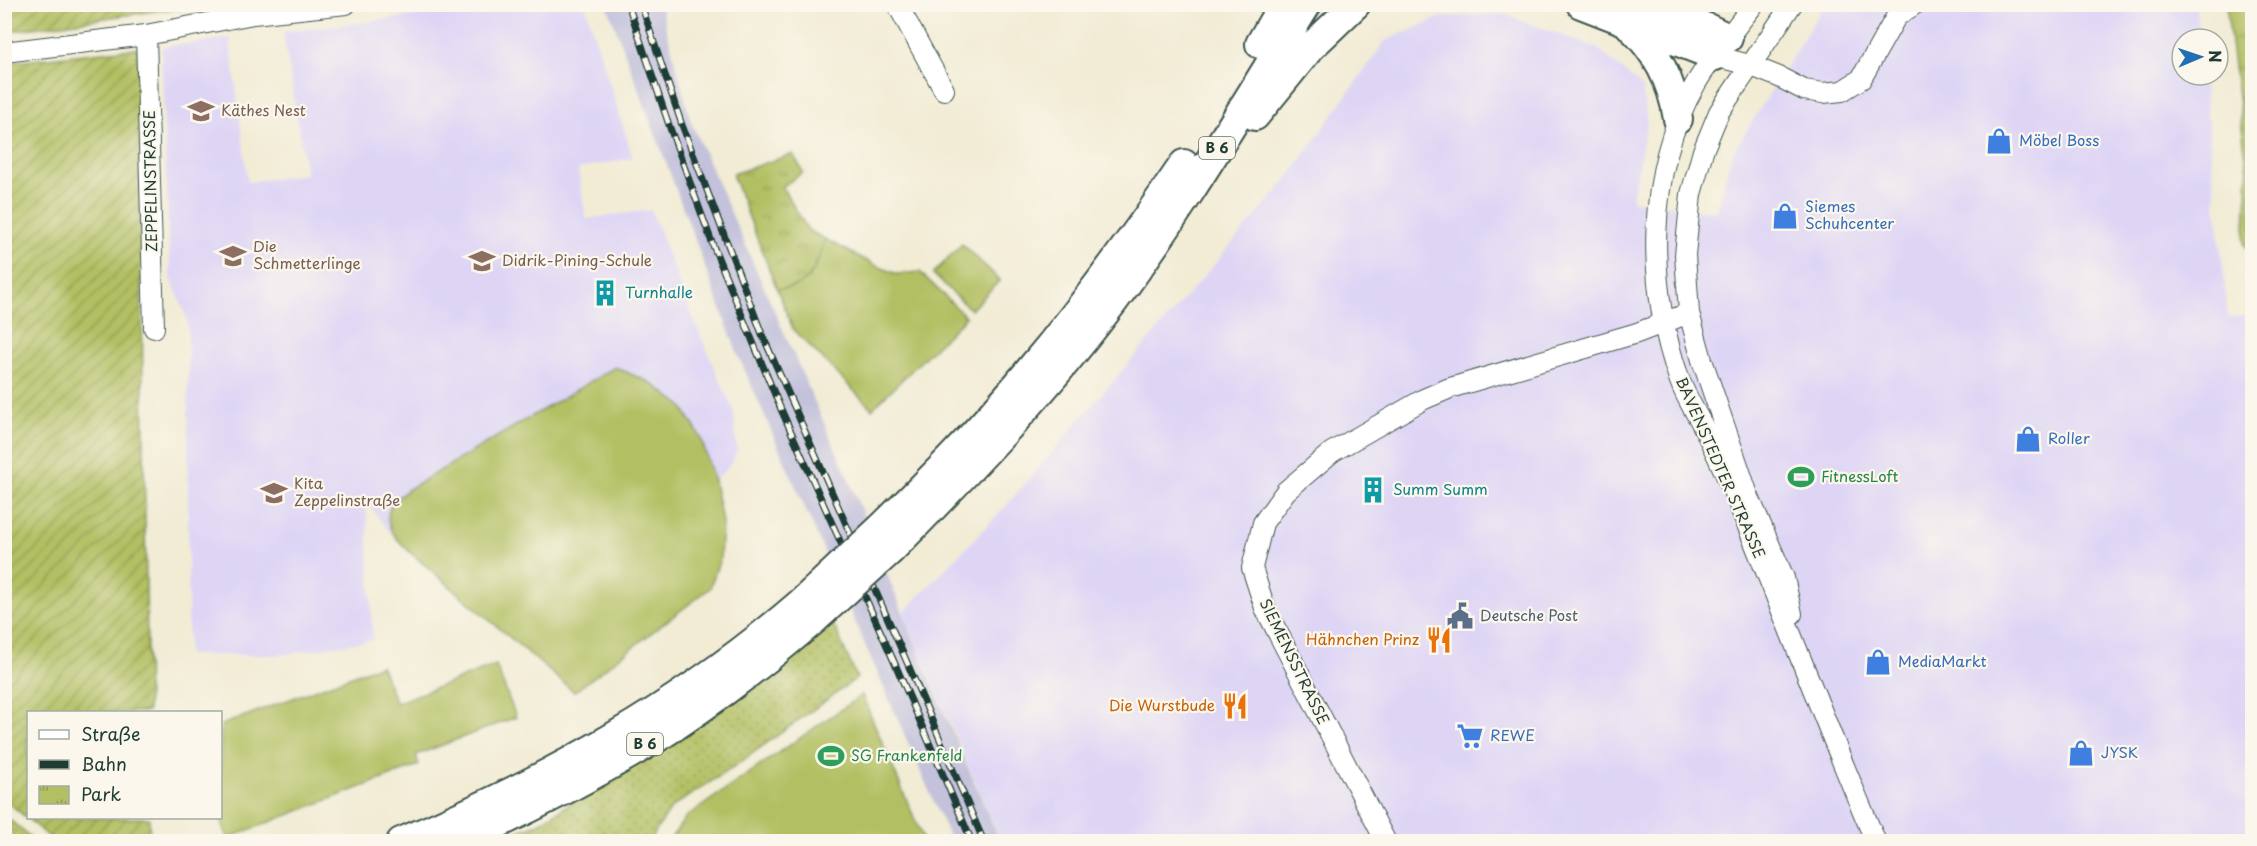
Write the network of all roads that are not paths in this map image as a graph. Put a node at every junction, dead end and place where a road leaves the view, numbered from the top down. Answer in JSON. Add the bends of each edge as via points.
{"nodes":[{"id":1,"x":346,"y":4,"type":"edge"},
{"id":2,"x":897,"y":4,"type":"edge"},
{"id":3,"x":1283,"y":4,"type":"edge"},
{"id":4,"x":1307,"y":4,"type":"edge"},
{"id":5,"x":1356,"y":4,"type":"edge"},
{"id":6,"x":1581,"y":4,"type":"edge"},
{"id":7,"x":1754,"y":4,"type":"edge"},
{"id":8,"x":1792,"y":4,"type":"edge"},
{"id":9,"x":1916,"y":4,"type":"edge"},
{"id":10,"x":1635,"y":13,"type":"edge"},
{"id":11,"x":147,"y":34,"type":"junction"},
{"id":12,"x":1721,"y":47,"type":"junction"},
{"id":13,"x":4,"y":52,"type":"edge"},
{"id":14,"x":1749,"y":65,"type":"junction"},
{"id":15,"x":944,"y":90,"type":"dead end"},
{"id":16,"x":1678,"y":119,"type":"junction"},
{"id":17,"x":1164,"y":230,"type":"junction"},
{"id":18,"x":1115,"y":280,"type":"junction"},
{"id":19,"x":1689,"y":313,"type":"junction"},
{"id":20,"x":1664,"y":324,"type":"junction"},
{"id":21,"x":154,"y":328,"type":"dead end"},
{"id":22,"x":809,"y":610,"type":"junction"},
{"id":23,"x":1804,"y":663,"type":"junction"},
{"id":24,"x":401,"y":842,"type":"edge"},
{"id":25,"x":459,"y":842,"type":"edge"},
{"id":26,"x":1386,"y":842,"type":"edge"},
{"id":27,"x":1876,"y":842,"type":"edge"}],
"edges":[{"from":1,"to":11,"type":"street","via":[[253,14]]},
{"from":2,"to":15,"type":"street"},
{"from":3,"to":18,"type":"highway","number":"B 6"},
{"from":4,"to":17,"type":"highway","number":"B 6"},
{"from":5,"to":17,"type":"highway","via":[[1311,47]]},
{"from":6,"to":10,"type":"highway"},
{"from":7,"to":12,"type":"street","name":"BAVENSTEDTER STRASSE"},
{"from":8,"to":14,"type":"street","name":"BAVENSTEDTER STRASSE"},
{"from":9,"to":14,"type":"street","via":[[1896,17],[1861,79],[1842,91],[1804,90]]},
{"from":10,"to":12,"type":"highway"},
{"from":10,"to":16,"type":"highway","via":[[1644,40],[1670,84]]},
{"from":11,"to":13,"type":"street"},
{"from":11,"to":21,"type":"street","name":"ZEPPELINSTRASSE"},
{"from":12,"to":14,"type":"street"},
{"from":12,"to":16,"type":"street","name":"BAVENSTEDTER STRASSE","via":[[1695,84]]},
{"from":14,"to":19,"type":"street","name":"BAVENSTEDTER STRASSE","via":[[1719,112],[1691,194],[1684,255]]},
{"from":16,"to":20,"type":"street","name":"BAVENSTEDTER STRASSE","via":[[1661,183],[1657,226],[1656,267]]},
{"from":17,"to":18,"type":"highway","number":"B 6"},
{"from":18,"to":22,"type":"highway","number":"B 6","bridge":true,"via":[[1088,317],[1027,374],[886,539]]},
{"from":19,"to":20,"type":"street","name":"SIEMENSSTRASSE"},
{"from":19,"to":23,"type":"street","name":"BAVENSTEDTER STRASSE","via":[[1748,495],[1784,578]]},
{"from":20,"to":23,"type":"street","name":"BAVENSTEDTER STRASSE","via":[[1681,383],[1737,500]]},
{"from":20,"to":26,"type":"street","name":"SIEMENSSTRASSE","via":[[1424,399],[1332,452],[1286,491],[1263,523],[1252,568],[1265,608]]},
{"from":22,"to":24,"type":"highway","number":"B 6","via":[[622,733],[512,793]]},
{"from":22,"to":25,"type":"highway","number":"B 6","via":[[769,658],[633,753]]},
{"from":23,"to":27,"type":"street","name":"BAVENSTEDTER STRASSE"}]}
